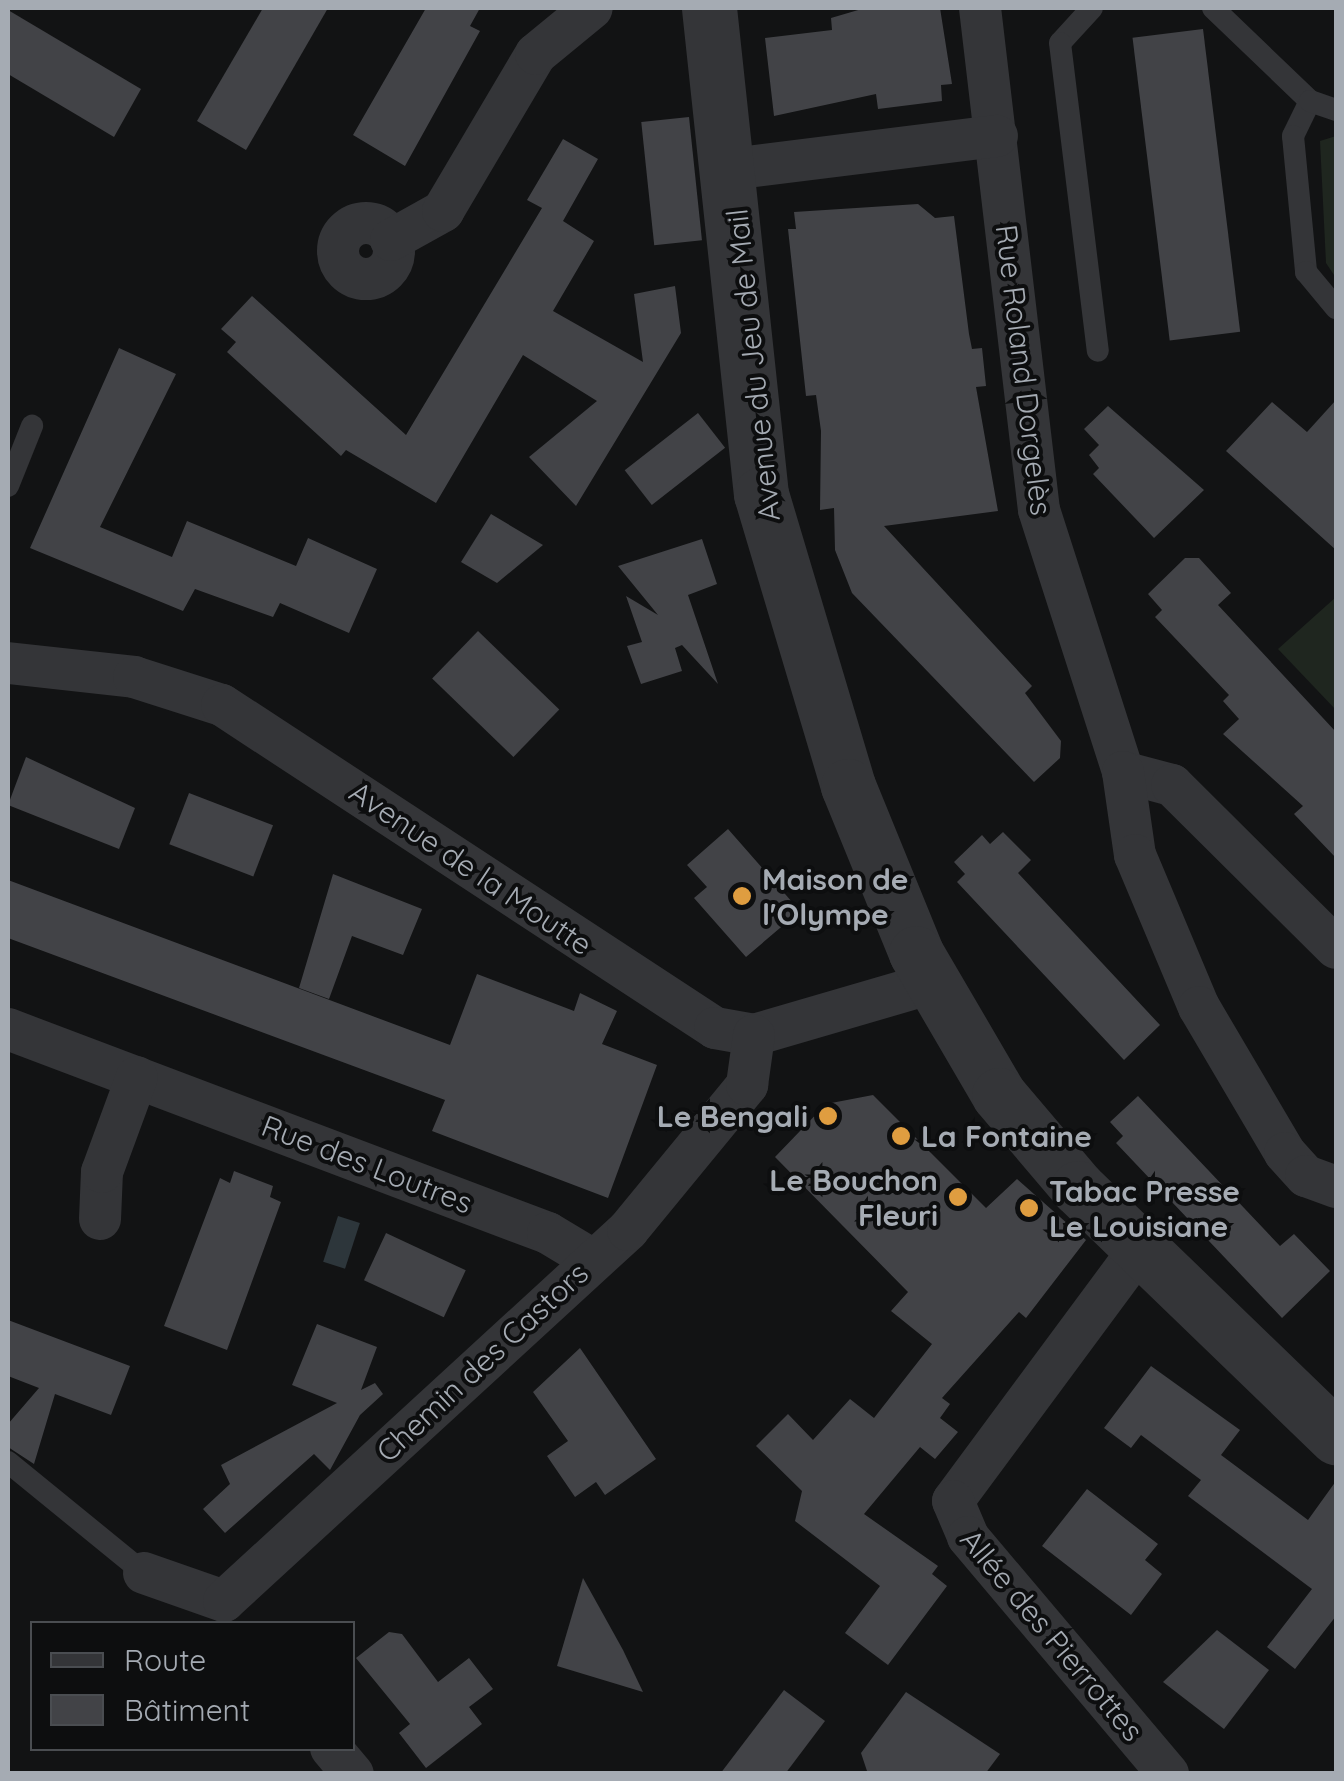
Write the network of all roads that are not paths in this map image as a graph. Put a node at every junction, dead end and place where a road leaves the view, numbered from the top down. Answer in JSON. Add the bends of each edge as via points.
{"nodes":[{"id":1,"x":592,"y":8,"type":"edge"},
{"id":2,"x":709,"y":8,"type":"edge"},
{"id":3,"x":980,"y":8,"type":"edge"},
{"id":4,"x":1092,"y":8,"type":"edge"},
{"id":5,"x":1213,"y":8,"type":"edge"},
{"id":6,"x":1310,"y":101,"type":"junction"},
{"id":7,"x":1336,"y":110,"type":"edge"},
{"id":8,"x":997,"y":136,"type":"junction"},
{"id":9,"x":731,"y":170,"type":"junction"},
{"id":10,"x":391,"y":240,"type":"dead end"},
{"id":11,"x":1336,"y":308,"type":"edge"},
{"id":12,"x":1098,"y":351,"type":"dead end"},
{"id":13,"x":32,"y":426,"type":"dead end"},
{"id":14,"x":8,"y":486,"type":"edge"},
{"id":15,"x":8,"y":663,"type":"edge"},
{"id":16,"x":1123,"y":772,"type":"junction"},
{"id":17,"x":1336,"y":948,"type":"edge"},
{"id":18,"x":932,"y":983,"type":"junction"},
{"id":19,"x":8,"y":1029,"type":"edge"},
{"id":20,"x":754,"y":1035,"type":"junction"},
{"id":21,"x":137,"y":1077,"type":"junction"},
{"id":22,"x":1336,"y":1187,"type":"edge"},
{"id":23,"x":100,"y":1219,"type":"dead end"},
{"id":24,"x":1138,"y":1251,"type":"junction"},
{"id":25,"x":592,"y":1260,"type":"junction"},
{"id":26,"x":1336,"y":1437,"type":"edge"},
{"id":27,"x":8,"y":1462,"type":"edge"},
{"id":28,"x":144,"y":1573,"type":"joint"},
{"id":29,"x":230,"y":1612,"type":"edge"},
{"id":30,"x":333,"y":1751,"type":"edge"},
{"id":31,"x":352,"y":1774,"type":"edge"},
{"id":32,"x":1168,"y":1774,"type":"edge"}],
"edges":[{"from":1,"to":10,"type":"street","via":[[536,54],[443,212]]},
{"from":2,"to":9,"type":"street","name":"Avenue du Jeu de Mail"},
{"from":3,"to":8,"type":"street","name":"Rue Roland Dorgelès"},
{"from":4,"to":12,"type":"lane","via":[[1060,43]]},
{"from":5,"to":6,"type":"lane"},
{"from":6,"to":7,"type":"lane"},
{"from":6,"to":11,"type":"lane","via":[[1293,136],[1306,272]]},
{"from":8,"to":9,"type":"street"},
{"from":8,"to":16,"type":"street","name":"Rue Roland Dorgelès","via":[[1039,510]]},
{"from":9,"to":18,"type":"street","name":"Avenue du Jeu de Mail","via":[[762,494],[848,786]]},
{"from":13,"to":14,"type":"lane"},
{"from":15,"to":20,"type":"street","name":"Avenue de la Moutte","via":[[134,677],[222,705],[694,1020]]},
{"from":16,"to":17,"type":"street","via":[[1172,785]]},
{"from":16,"to":22,"type":"street","name":"Rue Roland Dorgelès","via":[[1135,855],[1199,1007],[1284,1153],[1306,1176]]},
{"from":18,"to":20,"type":"street"},
{"from":18,"to":24,"type":"street","name":"Avenue du Jeu de Mail","via":[[999,1095]]},
{"from":19,"to":21,"type":"street","name":"Rue des Loutres"},
{"from":20,"to":25,"type":"street","name":"Chemin des Castors","via":[[747,1085]]},
{"from":21,"to":23,"type":"street","via":[[102,1172]]},
{"from":21,"to":25,"type":"street","name":"Rue des Loutres","via":[[548,1234]]},
{"from":24,"to":26,"type":"street","name":"Avenue du Jeu de Mail"},
{"from":24,"to":32,"type":"street","name":"Allée des Pierrottes","via":[[953,1500],[968,1537]]},
{"from":25,"to":29,"type":"street","name":"Chemin des Castors"},
{"from":27,"to":28,"type":"lane"},
{"from":28,"to":29,"type":"street","name":"Chemin des Castors"},
{"from":30,"to":31,"type":"street"}]}
